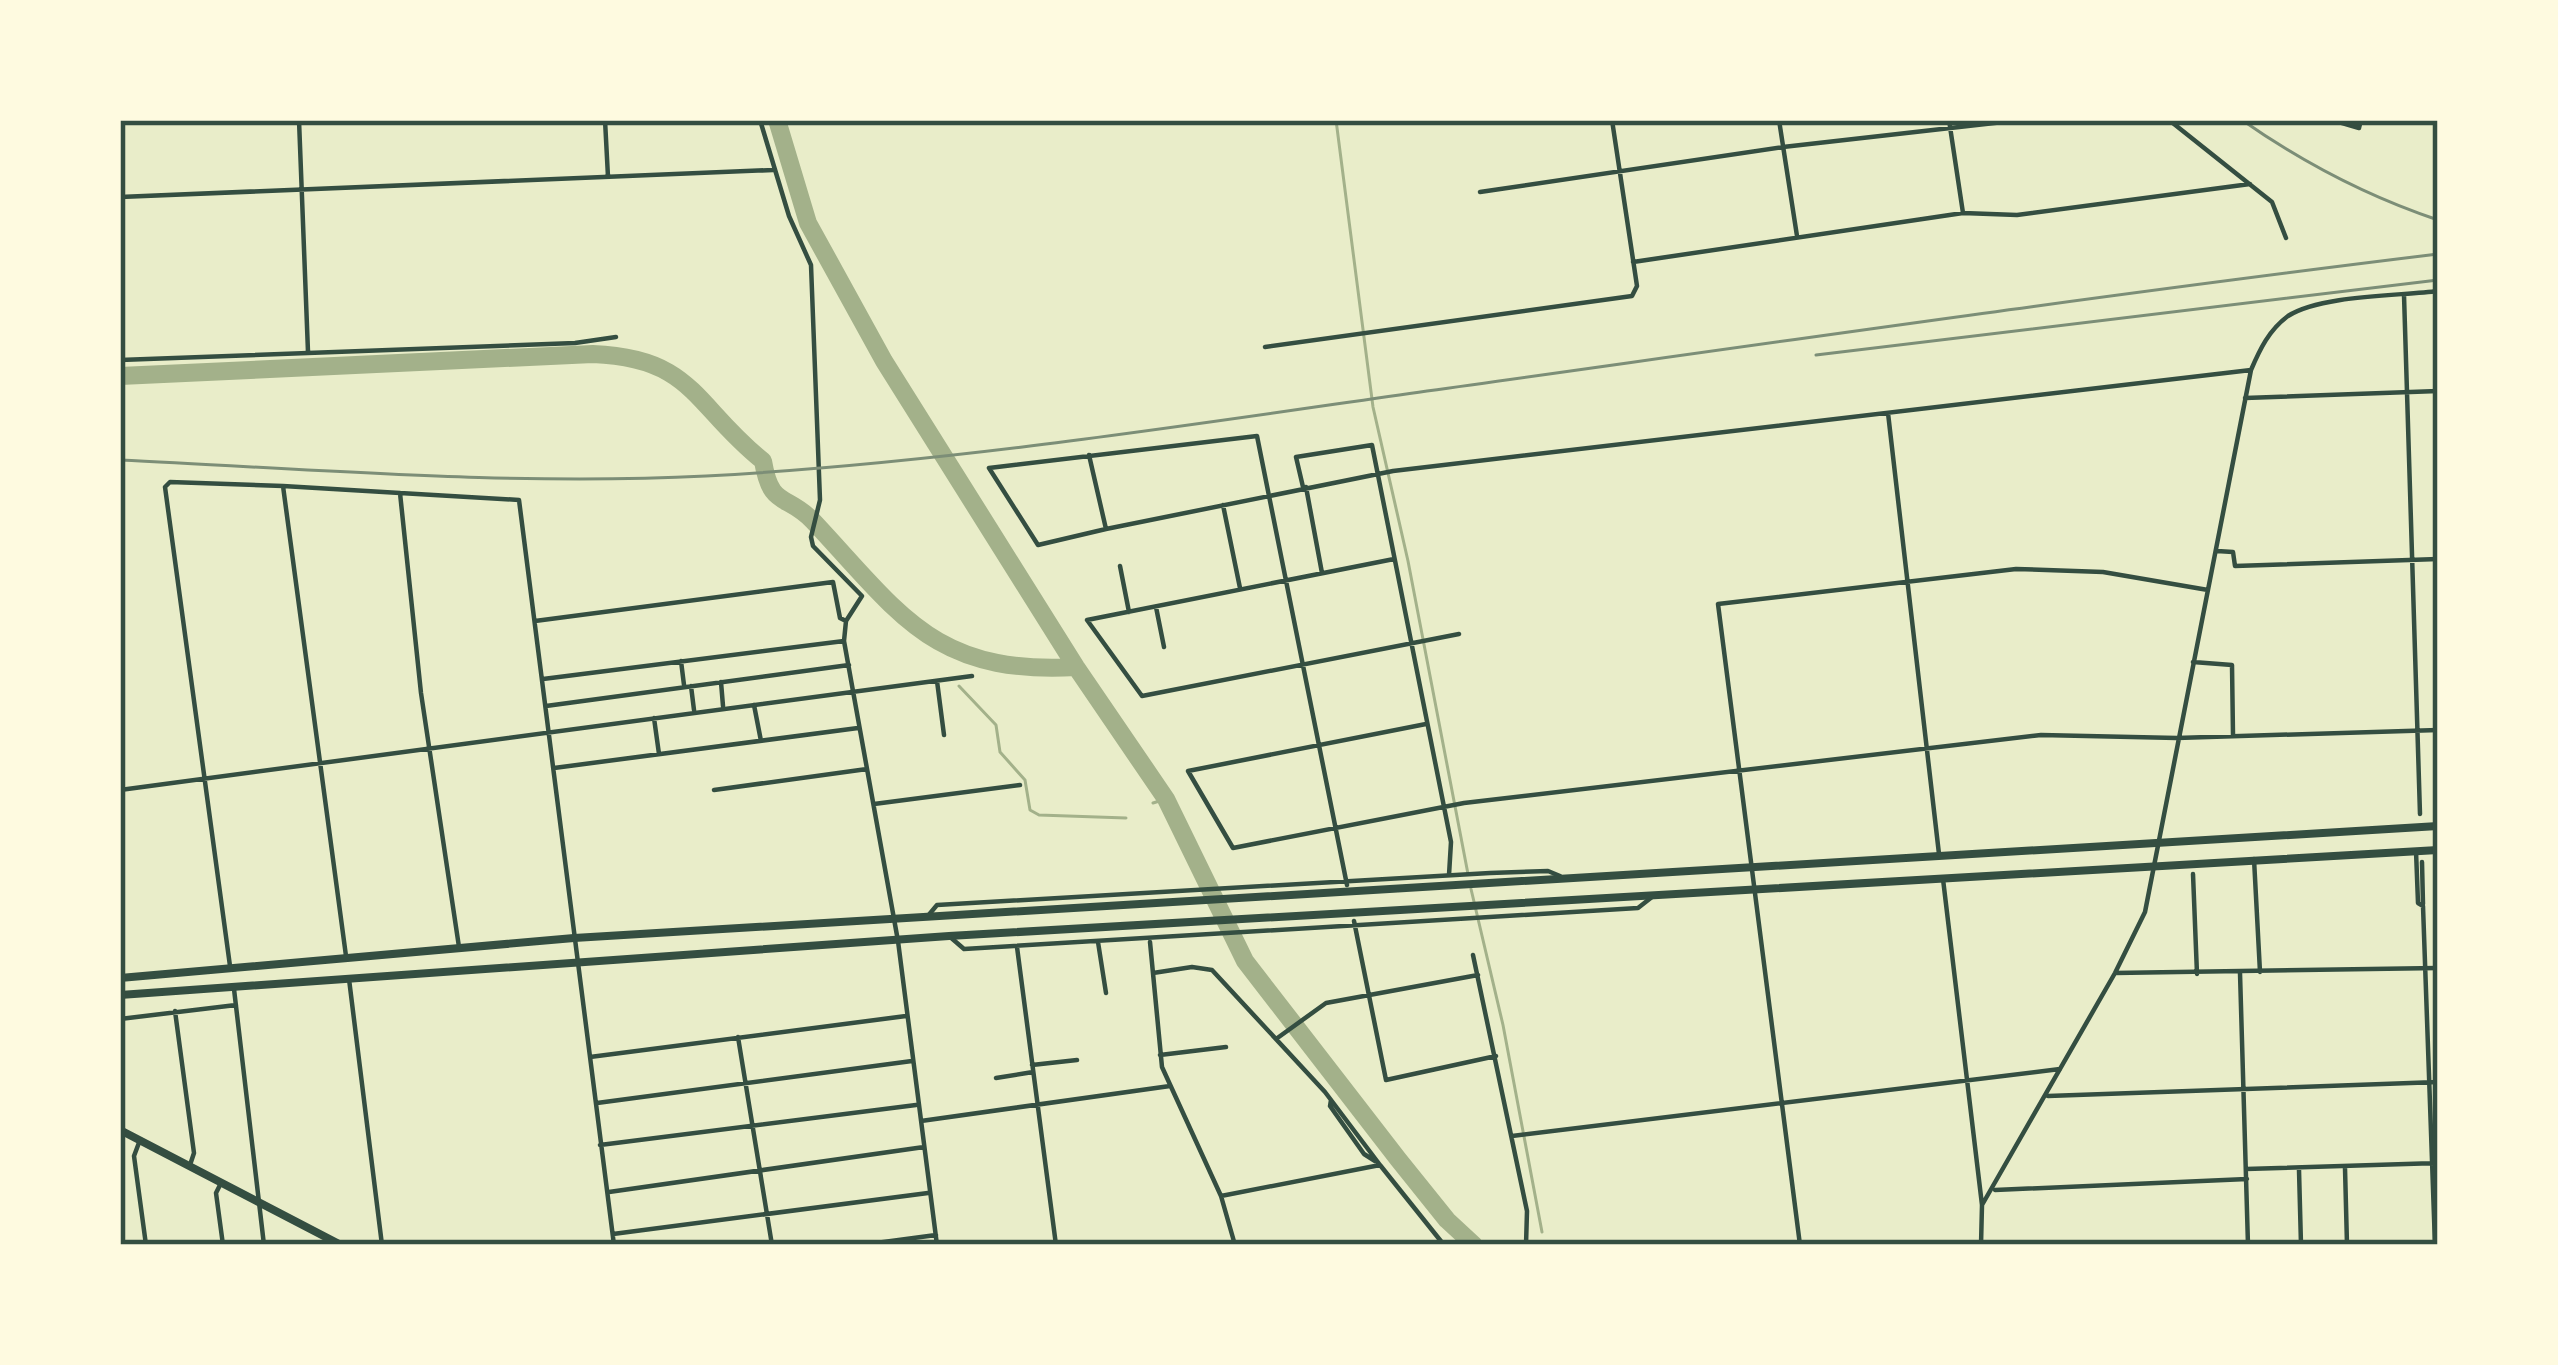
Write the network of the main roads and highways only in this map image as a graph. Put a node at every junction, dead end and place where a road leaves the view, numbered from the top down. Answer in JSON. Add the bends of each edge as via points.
{"nodes":[{"id":1,"x":2438,"y":826,"type":"edge"},
{"id":2,"x":2438,"y":850,"type":"edge"},
{"id":3,"x":120,"y":978,"type":"edge"},
{"id":4,"x":120,"y":995,"type":"edge"},
{"id":5,"x":120,"y":1130,"type":"edge"},
{"id":6,"x":341,"y":1245,"type":"edge"}],
"edges":[{"from":1,"to":3,"type":"main road","via":[[574,938]]},
{"from":2,"to":4,"type":"main road","via":[[950,936]]},
{"from":5,"to":6,"type":"main road"}]}
